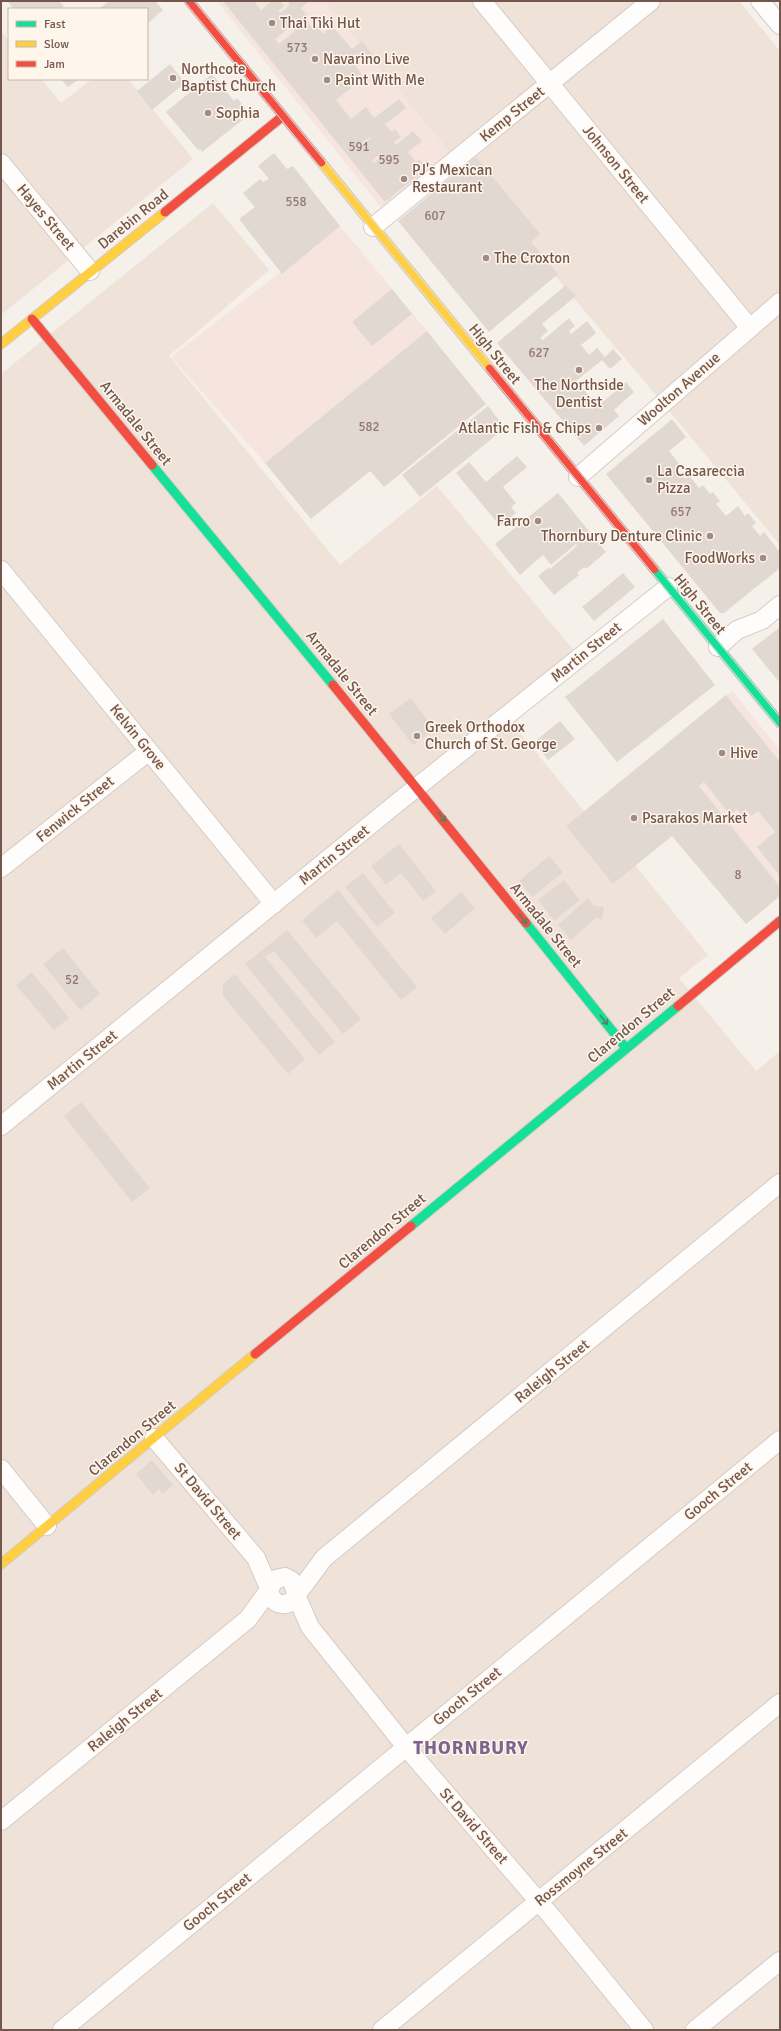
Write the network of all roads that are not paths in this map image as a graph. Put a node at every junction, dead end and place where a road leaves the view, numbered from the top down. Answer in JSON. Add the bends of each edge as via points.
{"nodes":[{"id":1,"x":189,"y":1,"type":"edge"},
{"id":2,"x":482,"y":1,"type":"edge"},
{"id":3,"x":651,"y":1,"type":"edge"},
{"id":4,"x":760,"y":1,"type":"edge"},
{"id":5,"x":780,"y":25,"type":"edge"},
{"id":6,"x":549,"y":83,"type":"junction"},
{"id":7,"x":283,"y":116,"type":"junction"},
{"id":8,"x":1,"y":163,"type":"edge"},
{"id":9,"x":373,"y":227,"type":"junction"},
{"id":10,"x":90,"y":271,"type":"junction"},
{"id":11,"x":780,"y":302,"type":"edge"},
{"id":12,"x":32,"y":319,"type":"junction"},
{"id":13,"x":750,"y":328,"type":"junction"},
{"id":14,"x":1,"y":344,"type":"edge"},
{"id":15,"x":578,"y":476,"type":"junction"},
{"id":16,"x":1,"y":570,"type":"edge"},
{"id":17,"x":668,"y":587,"type":"junction"},
{"id":18,"x":780,"y":606,"type":"edge"},
{"id":19,"x":718,"y":647,"type":"junction"},
{"id":20,"x":780,"y":723,"type":"edge"},
{"id":21,"x":149,"y":751,"type":"junction"},
{"id":22,"x":418,"y":787,"type":"junction"},
{"id":23,"x":1,"y":868,"type":"edge"},
{"id":24,"x":274,"y":904,"type":"junction"},
{"id":25,"x":780,"y":921,"type":"edge"},
{"id":26,"x":626,"y":1048,"type":"junction"},
{"id":27,"x":1,"y":1126,"type":"edge"},
{"id":28,"x":780,"y":1183,"type":"edge"},
{"id":29,"x":154,"y":1438,"type":"junction"},
{"id":30,"x":780,"y":1440,"type":"edge"},
{"id":31,"x":1,"y":1468,"type":"edge"},
{"id":32,"x":47,"y":1526,"type":"junction"},
{"id":33,"x":1,"y":1564,"type":"edge"},
{"id":34,"x":283,"y":1591,"type":"junction"},
{"id":35,"x":780,"y":1703,"type":"edge"},
{"id":36,"x":406,"y":1747,"type":"junction"},
{"id":37,"x":1,"y":1821,"type":"edge"},
{"id":38,"x":538,"y":1901,"type":"junction"},
{"id":39,"x":780,"y":1961,"type":"edge"},
{"id":40,"x":62,"y":2030,"type":"edge"},
{"id":41,"x":382,"y":2030,"type":"edge"},
{"id":42,"x":644,"y":2030,"type":"edge"},
{"id":43,"x":695,"y":2030,"type":"edge"}],
"edges":[{"from":1,"to":7,"type":"street","name":"High Street"},
{"from":2,"to":6,"type":"street","name":"Johnson Street"},
{"from":3,"to":6,"type":"street","name":"Kemp Street"},
{"from":4,"to":5,"type":"street"},
{"from":6,"to":9,"type":"street","name":"Kemp Street"},
{"from":6,"to":13,"type":"street","name":"Johnson Street"},
{"from":7,"to":9,"type":"street","name":"High Street"},
{"from":7,"to":10,"type":"street","name":"Darebin Road"},
{"from":8,"to":10,"type":"street","name":"Hayes Street"},
{"from":9,"to":15,"type":"street","name":"High Street"},
{"from":10,"to":12,"type":"street","name":"Darebin Road"},
{"from":11,"to":13,"type":"street","name":"Woolton Avenue"},
{"from":12,"to":14,"type":"street","name":"Darebin Road"},
{"from":12,"to":22,"type":"street","name":"Armadale Street"},
{"from":13,"to":15,"type":"street","name":"Woolton Avenue"},
{"from":15,"to":17,"type":"street","name":"High Street"},
{"from":16,"to":21,"type":"street","name":"Kelvin Grove"},
{"from":17,"to":19,"type":"street","name":"High Street"},
{"from":17,"to":22,"type":"street","name":"Martin Street"},
{"from":18,"to":19,"type":"street","via":[[762,620],[737,630]]},
{"from":19,"to":20,"type":"street","name":"High Street"},
{"from":21,"to":23,"type":"street","name":"Fenwick Street"},
{"from":21,"to":24,"type":"street","name":"Kelvin Grove"},
{"from":22,"to":24,"type":"street","name":"Martin Street"},
{"from":22,"to":26,"type":"street","name":"Armadale Street","one_way":true},
{"from":24,"to":27,"type":"street","name":"Martin Street"},
{"from":25,"to":26,"type":"street","name":"Clarendon Street"},
{"from":26,"to":29,"type":"street","name":"Clarendon Street"},
{"from":28,"to":34,"type":"street","name":"Raleigh Street"},
{"from":29,"to":32,"type":"street","name":"Clarendon Street"},
{"from":29,"to":34,"type":"street","name":"St David Street"},
{"from":30,"to":36,"type":"street","name":"Gooch Street"},
{"from":31,"to":32,"type":"street"},
{"from":32,"to":33,"type":"street","name":"Clarendon Street"},
{"from":34,"to":36,"type":"street","name":"St David Street"},
{"from":34,"to":37,"type":"street","name":"Raleigh Street"},
{"from":35,"to":38,"type":"street","name":"Rossmoyne Street"},
{"from":36,"to":38,"type":"street","name":"St David Street"},
{"from":36,"to":40,"type":"street","name":"Gooch Street"},
{"from":38,"to":41,"type":"street","name":"Rossmoyne Street"},
{"from":38,"to":42,"type":"street","name":"St David Street"},
{"from":39,"to":43,"type":"street"}]}
